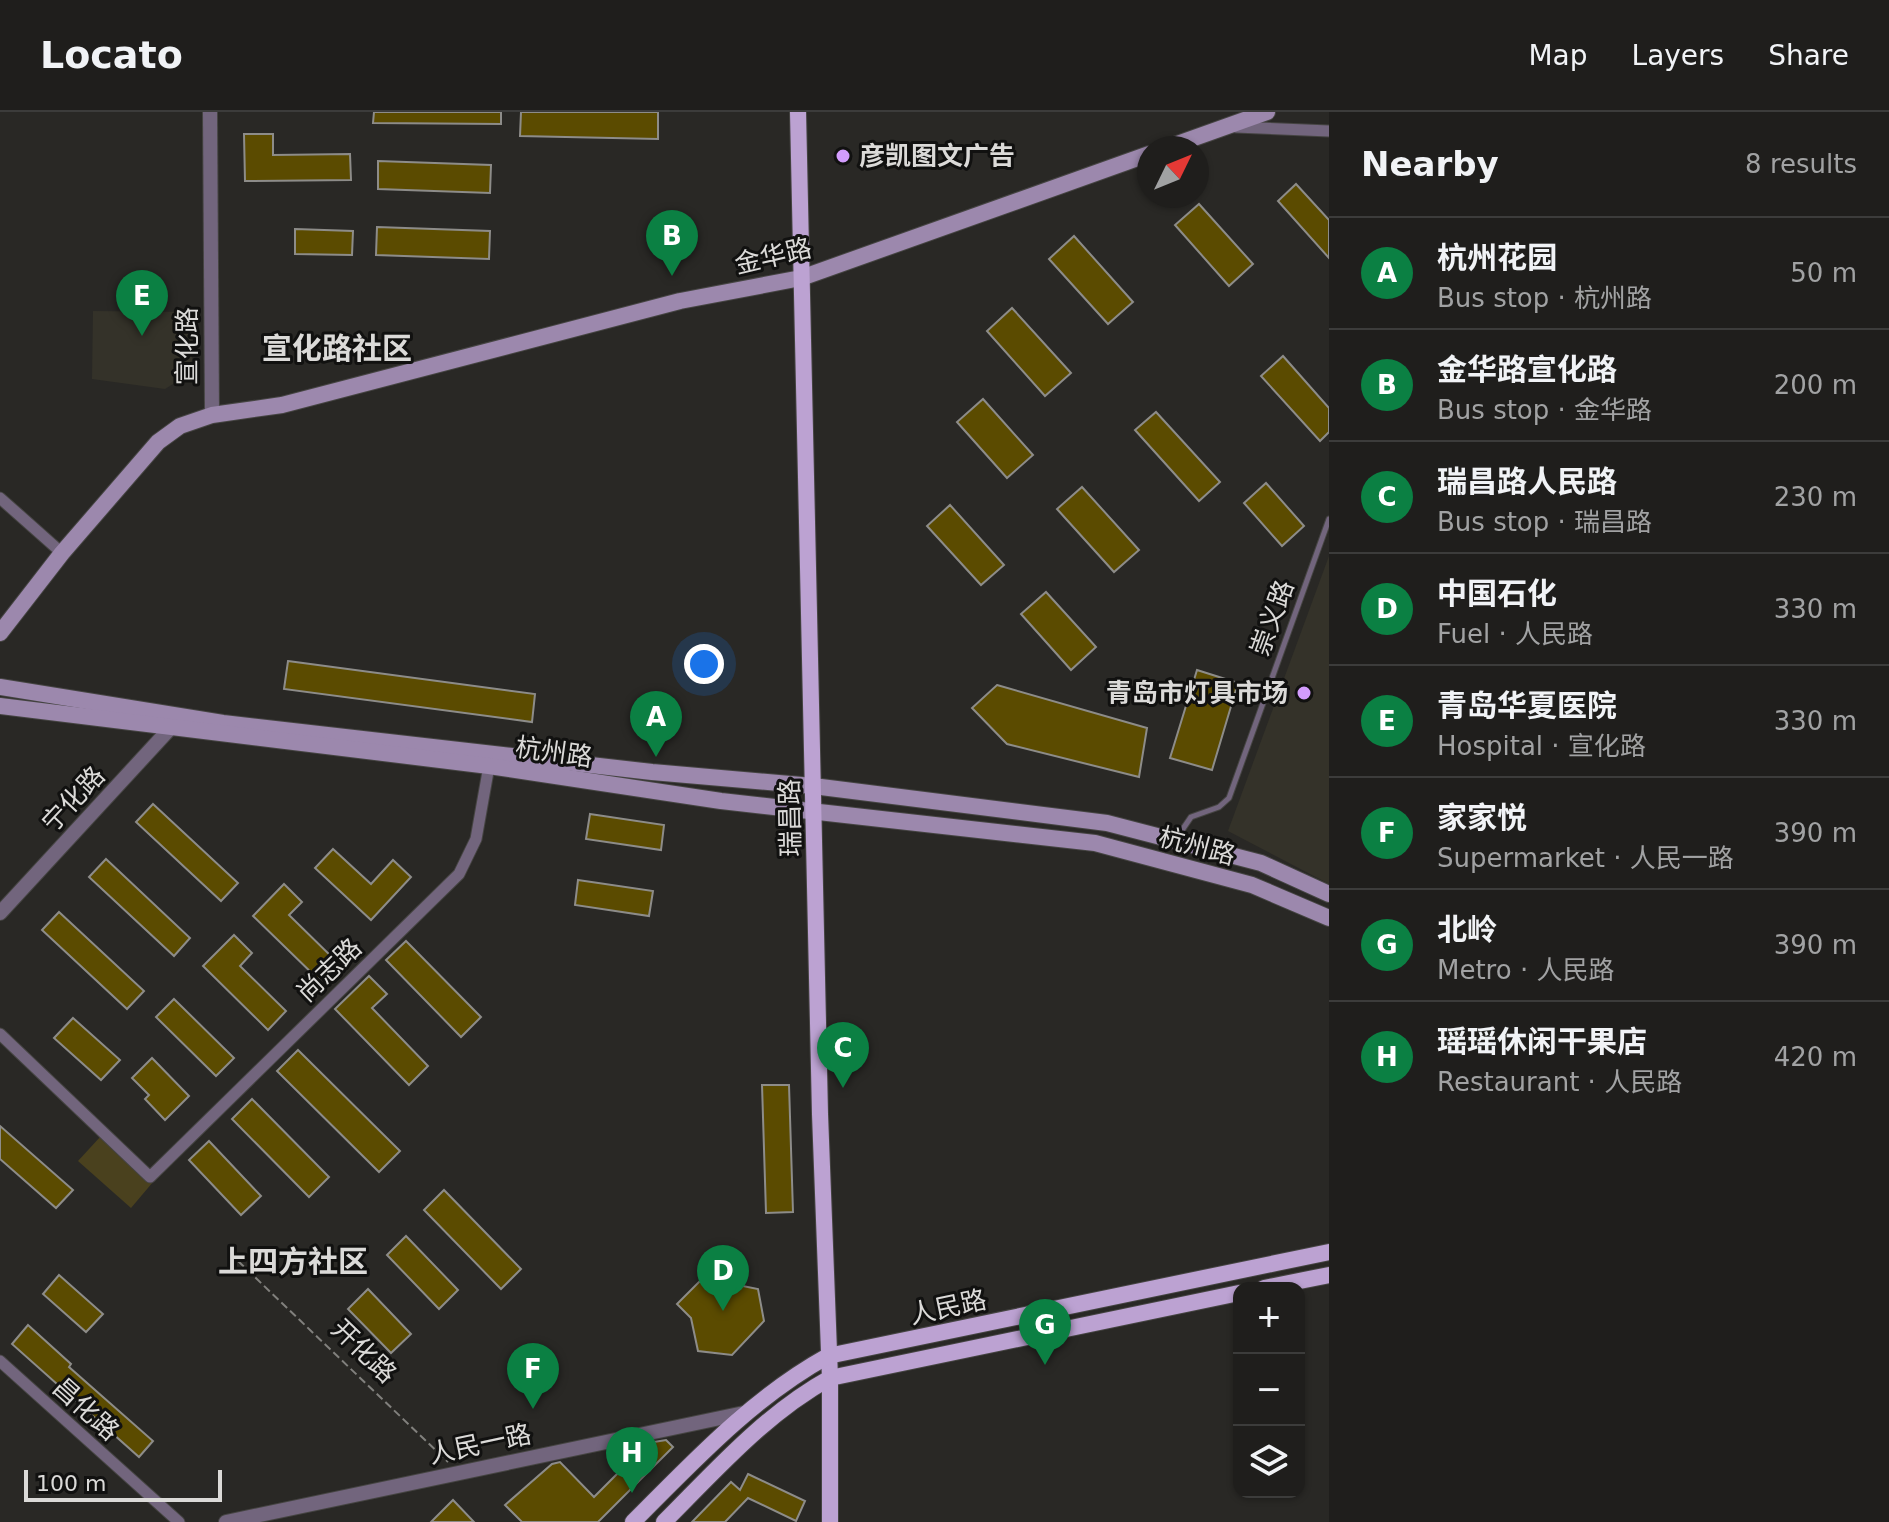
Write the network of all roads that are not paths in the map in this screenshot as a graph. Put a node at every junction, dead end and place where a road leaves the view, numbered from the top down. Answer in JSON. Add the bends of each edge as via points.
{"nodes":[{"id":1,"x":210,"y":112,"type":"edge"},
{"id":2,"x":798,"y":112,"type":"edge"},
{"id":3,"x":1267,"y":112,"type":"edge"},
{"id":4,"x":1227,"y":126,"type":"junction"},
{"id":5,"x":1329,"y":131,"type":"edge"},
{"id":6,"x":1199,"y":136,"type":"edge"},
{"id":7,"x":1137,"y":158,"type":"edge"},
{"id":8,"x":801,"y":278,"type":"junction"},
{"id":9,"x":212,"y":415,"type":"junction"},
{"id":10,"x":0,"y":498,"type":"edge"},
{"id":11,"x":1329,"y":519,"type":"edge"},
{"id":12,"x":62,"y":553,"type":"junction"},
{"id":13,"x":0,"y":633,"type":"edge"},
{"id":14,"x":0,"y":687,"type":"edge"},
{"id":15,"x":0,"y":706,"type":"edge"},
{"id":16,"x":176,"y":722,"type":"junction"},
{"id":17,"x":489,"y":766,"type":"junction"},
{"id":18,"x":813,"y":786,"type":"junction"},
{"id":19,"x":813,"y":809,"type":"junction"},
{"id":20,"x":1175,"y":840,"type":"junction"},
{"id":21,"x":1329,"y":894,"type":"edge"},
{"id":22,"x":0,"y":913,"type":"edge"},
{"id":23,"x":1329,"y":918,"type":"edge"},
{"id":24,"x":0,"y":1034,"type":"edge"},
{"id":25,"x":1329,"y":1252,"type":"edge"},
{"id":26,"x":1329,"y":1275,"type":"edge"},
{"id":27,"x":1294,"y":1282,"type":"edge"},
{"id":28,"x":1233,"y":1294,"type":"edge"},
{"id":29,"x":828,"y":1356,"type":"junction"},
{"id":30,"x":0,"y":1361,"type":"edge"},
{"id":31,"x":830,"y":1378,"type":"junction"},
{"id":32,"x":744,"y":1413,"type":"junction"},
{"id":33,"x":179,"y":1522,"type":"edge"},
{"id":34,"x":226,"y":1522,"type":"edge"},
{"id":35,"x":633,"y":1522,"type":"edge"},
{"id":36,"x":664,"y":1522,"type":"edge"},
{"id":37,"x":830,"y":1522,"type":"edge"}],
"edges":[{"from":1,"to":9,"type":"street","name":"宣化路"},
{"from":2,"to":8,"type":"main road","name":"瑞昌路"},
{"from":3,"to":4,"type":"main road"},
{"from":4,"to":5,"type":"street"},
{"from":4,"to":6,"type":"main road"},
{"from":7,"to":8,"type":"main road","name":"金华路"},
{"from":8,"to":9,"type":"main road","name":"金华路","via":[[680,301],[282,405]]},
{"from":8,"to":18,"type":"main road","name":"瑞昌路"},
{"from":9,"to":12,"type":"main road","name":"宣化路","via":[[180,426],[158,442]]},
{"from":10,"to":12,"type":"street"},
{"from":11,"to":20,"type":"lane","name":"崇义路","via":[[1229,798],[1191,817]]},
{"from":12,"to":13,"type":"main road","name":"宣化路"},
{"from":14,"to":16,"type":"main road","name":"杭州路"},
{"from":15,"to":16,"type":"main road","name":"杭州路"},
{"from":16,"to":17,"type":"main road","name":"杭州路"},
{"from":16,"to":18,"type":"main road","name":"杭州路"},
{"from":16,"to":22,"type":"street","name":"宁化路"},
{"from":17,"to":19,"type":"main road","name":"杭州路","via":[[721,801]]},
{"from":17,"to":24,"type":"street","name":"尚志路","via":[[476,839],[459,874],[150,1177]]},
{"from":18,"to":19,"type":"main road","name":"瑞昌路"},
{"from":18,"to":20,"type":"main road","name":"杭州路","via":[[1107,823]]},
{"from":19,"to":23,"type":"main road","name":"杭州路","via":[[1095,843],[1252,885]]},
{"from":19,"to":29,"type":"main road","name":"瑞昌路"},
{"from":20,"to":21,"type":"main road","name":"杭州路","via":[[1261,863]]},
{"from":25,"to":29,"type":"main road","name":"人民路"},
{"from":26,"to":27,"type":"main road"},
{"from":28,"to":31,"type":"main road","name":"人民路"},
{"from":29,"to":31,"type":"main road","name":"瑞昌路"},
{"from":29,"to":32,"type":"main road","name":"人民路"},
{"from":30,"to":33,"type":"street","name":"昌化路"},
{"from":31,"to":36,"type":"main road","name":"人民路","via":[[757,1429]]},
{"from":31,"to":37,"type":"main road","name":"瑞昌路"},
{"from":32,"to":34,"type":"street","name":"人民一路"},
{"from":32,"to":35,"type":"main road","name":"人民路"}]}
